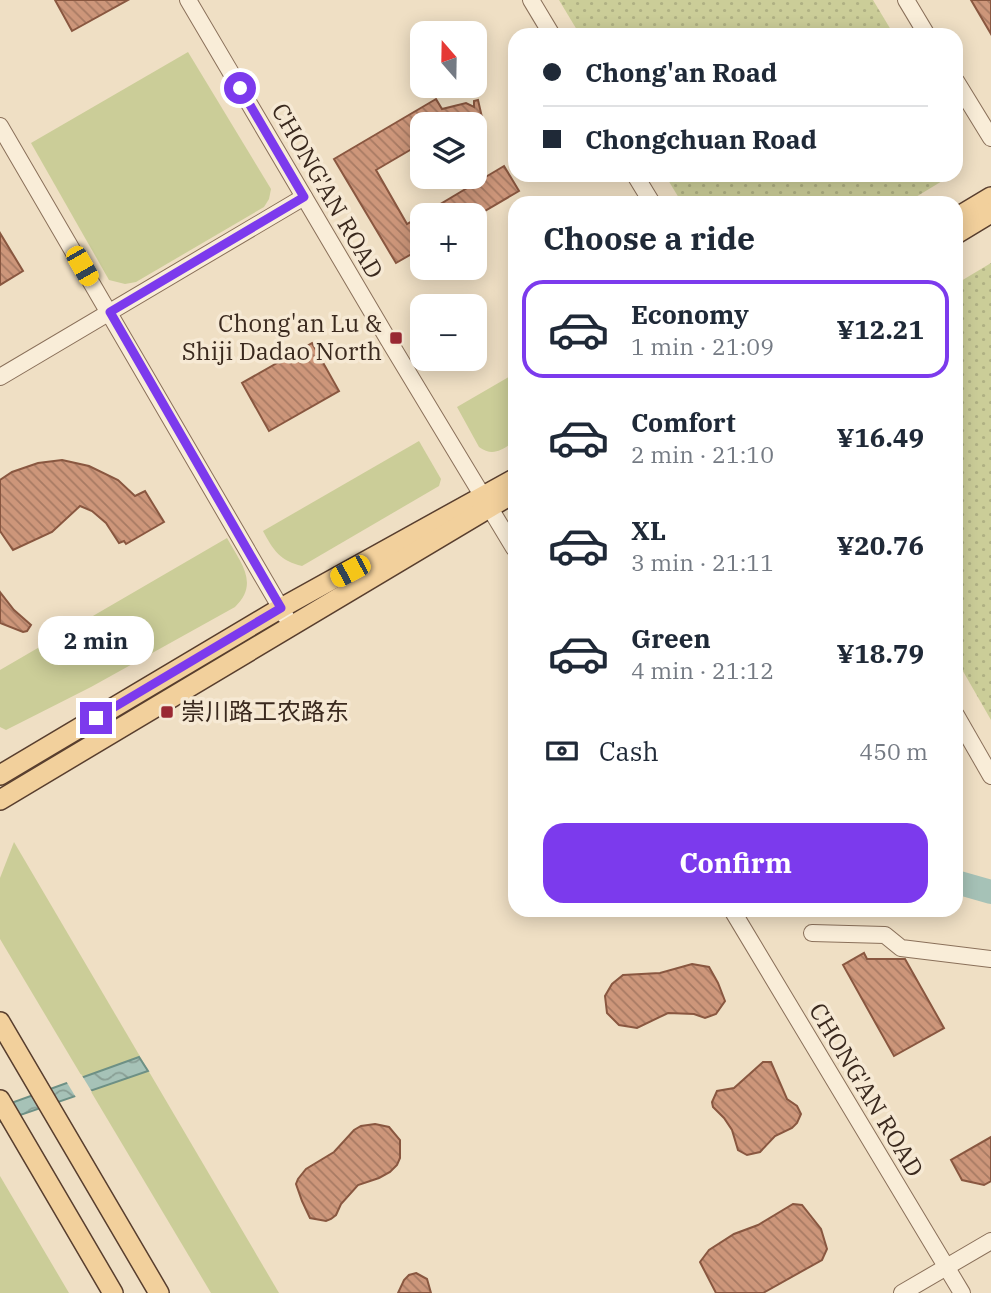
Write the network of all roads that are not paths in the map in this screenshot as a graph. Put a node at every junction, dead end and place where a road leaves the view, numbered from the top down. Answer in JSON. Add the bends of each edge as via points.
{"nodes":[{"id":1,"x":188,"y":0,"type":"edge"},
{"id":2,"x":531,"y":0,"type":"edge"},
{"id":3,"x":906,"y":0,"type":"edge"},
{"id":4,"x":548,"y":28,"type":"edge"},
{"id":5,"x":923,"y":28,"type":"edge"},
{"id":6,"x":963,"y":92,"type":"edge"},
{"id":7,"x":0,"y":125,"type":"edge"},
{"id":8,"x":991,"y":138,"type":"edge"},
{"id":9,"x":304,"y":197,"type":"junction"},
{"id":10,"x":991,"y":197,"type":"edge"},
{"id":11,"x":963,"y":214,"type":"edge"},
{"id":12,"x":991,"y":214,"type":"edge"},
{"id":13,"x":963,"y":230,"type":"edge"},
{"id":14,"x":110,"y":312,"type":"junction"},
{"id":15,"x":0,"y":377,"type":"edge"},
{"id":16,"x":508,"y":484,"type":"edge"},
{"id":17,"x":508,"y":495,"type":"edge"},
{"id":18,"x":487,"y":502,"type":"junction"},
{"id":19,"x":508,"y":538,"type":"edge"},
{"id":20,"x":281,"y":608,"type":"junction"},
{"id":21,"x":291,"y":626,"type":"junction"},
{"id":22,"x":963,"y":727,"type":"edge"},
{"id":23,"x":1,"y":772,"type":"edge"},
{"id":24,"x":991,"y":776,"type":"edge"},
{"id":25,"x":7,"y":797,"type":"edge"},
{"id":26,"x":0,"y":818,"type":"edge"},
{"id":27,"x":736,"y":917,"type":"edge"},
{"id":28,"x":812,"y":933,"type":"dead end"},
{"id":29,"x":991,"y":959,"type":"edge"},
{"id":30,"x":0,"y":1022,"type":"edge"},
{"id":31,"x":0,"y":1100,"type":"edge"},
{"id":32,"x":991,"y":1241,"type":"edge"},
{"id":33,"x":946,"y":1267,"type":"junction"},
{"id":34,"x":113,"y":1293,"type":"edge"},
{"id":35,"x":159,"y":1293,"type":"edge"},
{"id":36,"x":902,"y":1293,"type":"edge"},
{"id":37,"x":962,"y":1293,"type":"edge"}],
"edges":[{"from":1,"to":9,"type":"street","name":"CHONG'AN ROAD"},
{"from":2,"to":4,"type":"street"},
{"from":3,"to":5,"type":"street"},
{"from":6,"to":8,"type":"street"},
{"from":7,"to":14,"type":"street"},
{"from":9,"to":14,"type":"street"},
{"from":9,"to":18,"type":"street","name":"CHONG'AN ROAD"},
{"from":10,"to":11,"type":"main road"},
{"from":12,"to":13,"type":"main road"},
{"from":14,"to":15,"type":"street"},
{"from":14,"to":20,"type":"street"},
{"from":16,"to":18,"type":"main road"},
{"from":17,"to":18,"type":"main road"},
{"from":18,"to":19,"type":"street","name":"CHONG'AN ROAD"},
{"from":18,"to":20,"type":"main road"},
{"from":18,"to":21,"type":"main road"},
{"from":20,"to":21,"type":"street"},
{"from":20,"to":23,"type":"main road"},
{"from":21,"to":25,"type":"main road"},
{"from":22,"to":24,"type":"street"},
{"from":25,"to":26,"type":"main road"},
{"from":27,"to":33,"type":"street","name":"CHONG'AN ROAD"},
{"from":28,"to":29,"type":"street","via":[[885,935],[901,948]]},
{"from":30,"to":35,"type":"main road"},
{"from":31,"to":34,"type":"main road"},
{"from":32,"to":33,"type":"street"},
{"from":33,"to":36,"type":"street"},
{"from":33,"to":37,"type":"street","name":"CHONG'AN ROAD"}]}
